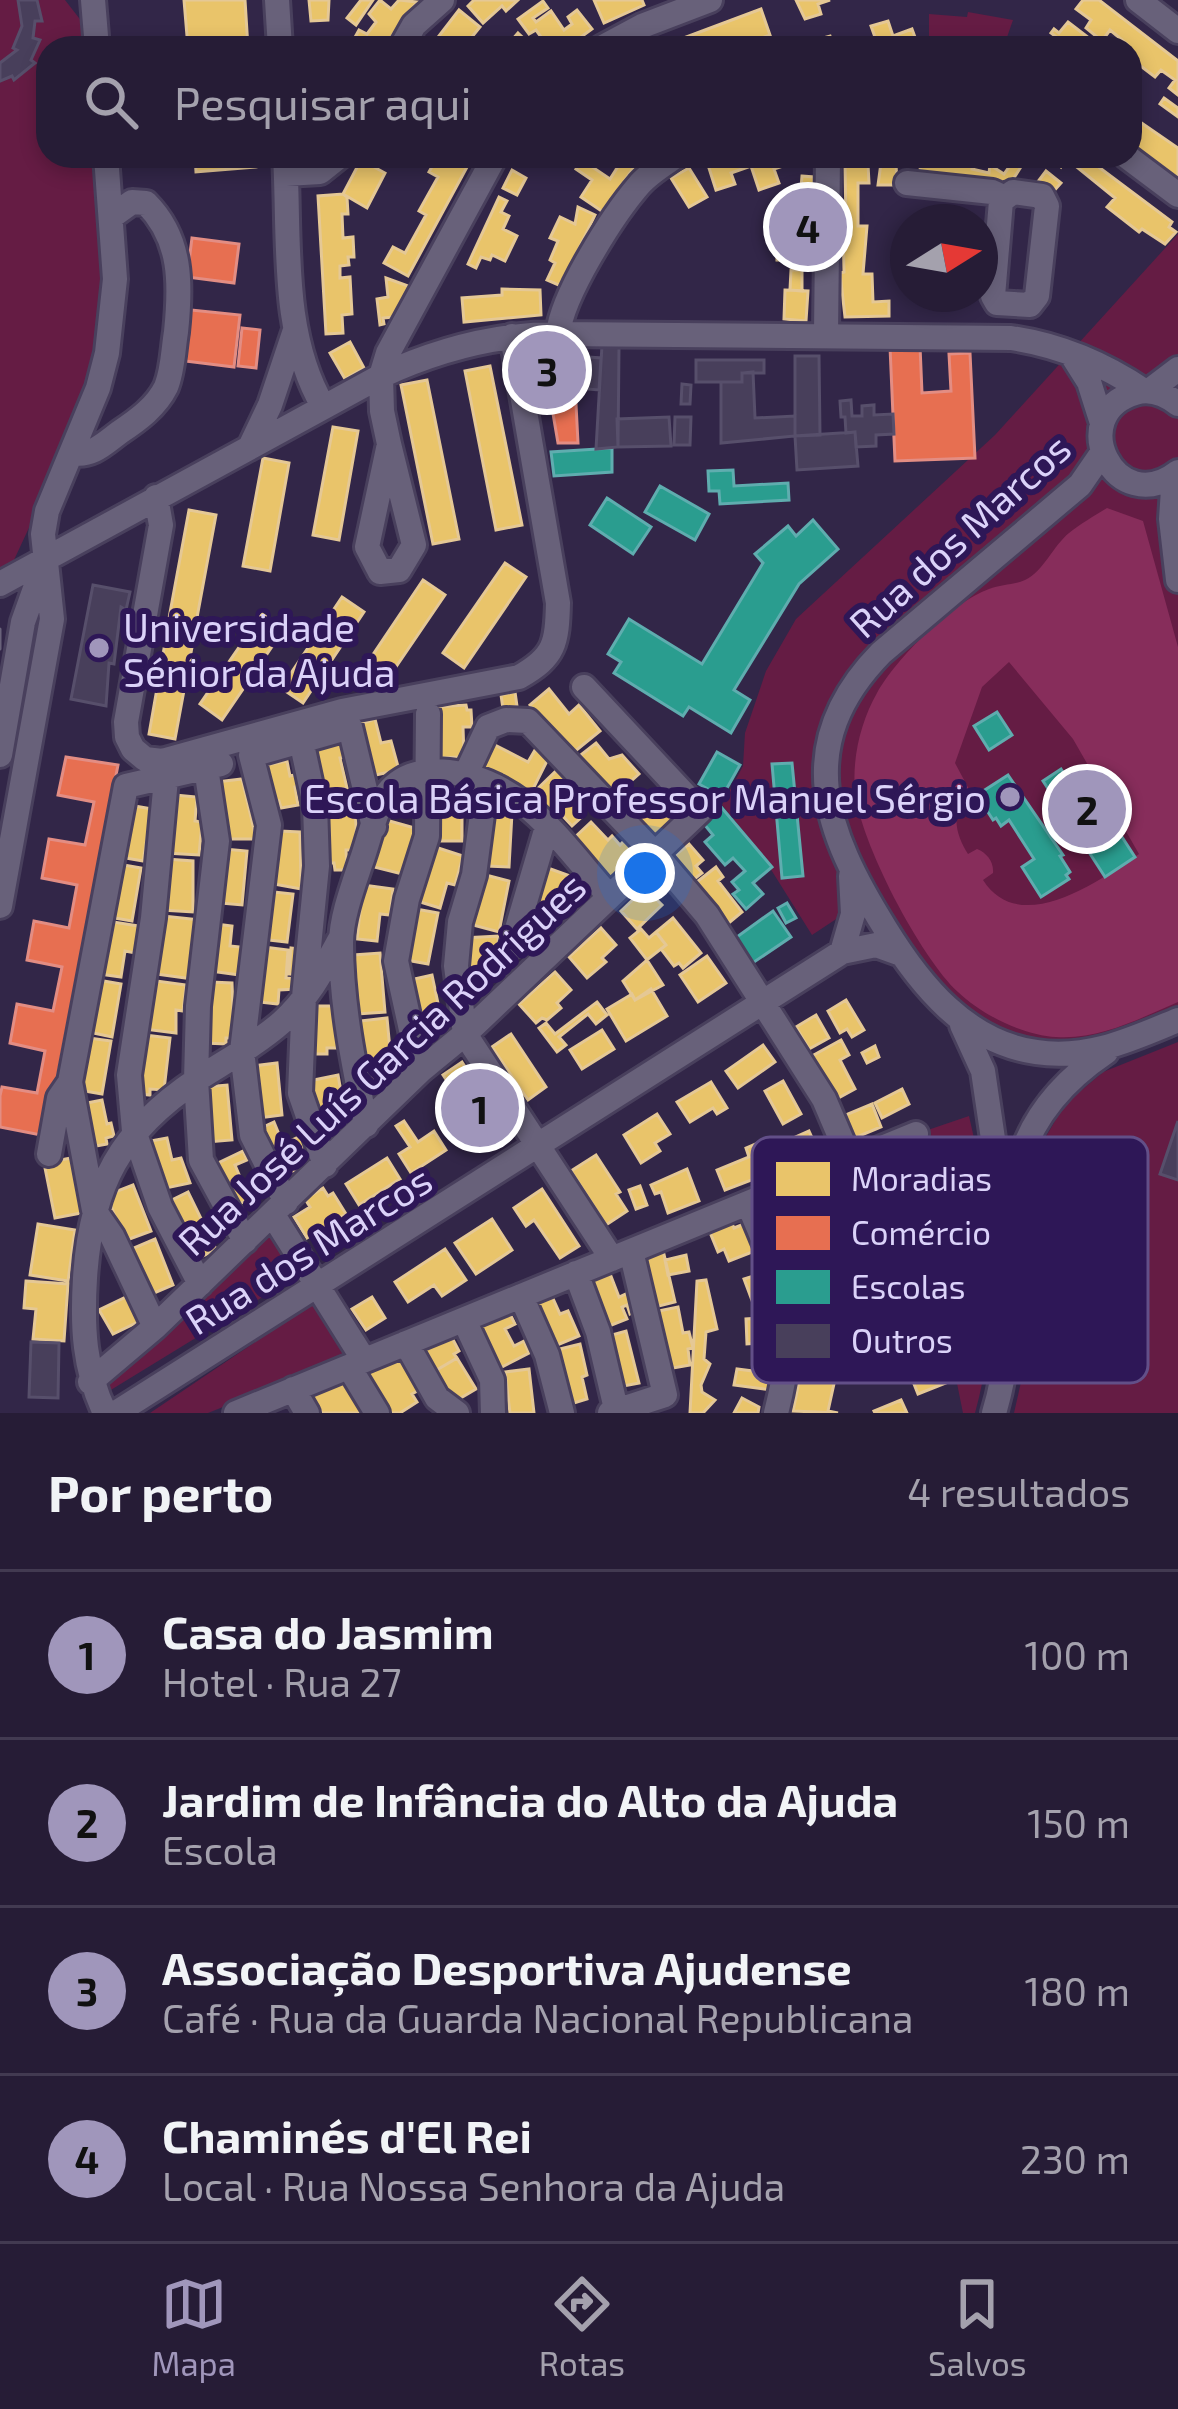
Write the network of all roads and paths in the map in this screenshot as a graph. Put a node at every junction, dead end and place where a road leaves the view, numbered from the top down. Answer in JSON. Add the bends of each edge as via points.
{"nodes":[{"id":1,"x":93,"y":0,"type":"edge"},
{"id":2,"x":277,"y":0,"type":"edge"},
{"id":3,"x":442,"y":0,"type":"edge"},
{"id":4,"x":710,"y":0,"type":"edge"},
{"id":5,"x":1138,"y":0,"type":"edge"},
{"id":6,"x":1178,"y":31,"type":"edge"},
{"id":7,"x":96,"y":36,"type":"edge"},
{"id":8,"x":279,"y":36,"type":"edge"},
{"id":9,"x":408,"y":36,"type":"edge"},
{"id":10,"x":624,"y":36,"type":"edge"},
{"id":11,"x":107,"y":168,"type":"edge"},
{"id":12,"x":286,"y":168,"type":"edge"},
{"id":13,"x":488,"y":168,"type":"edge"},
{"id":14,"x":660,"y":168,"type":"edge"},
{"id":15,"x":828,"y":168,"type":"edge"},
{"id":16,"x":1142,"y":168,"type":"edge"},
{"id":17,"x":907,"y":182,"type":"dead end"},
{"id":18,"x":1178,"y":195,"type":"edge"},
{"id":19,"x":1003,"y":197,"type":"junction"},
{"id":20,"x":111,"y":218,"type":"junction"},
{"id":21,"x":1011,"y":304,"type":"junction"},
{"id":22,"x":294,"y":333,"type":"junction"},
{"id":23,"x":558,"y":334,"type":"junction"},
{"id":24,"x":826,"y":334,"type":"junction"},
{"id":25,"x":512,"y":336,"type":"junction"},
{"id":26,"x":1011,"y":338,"type":"junction"},
{"id":27,"x":1072,"y":355,"type":"junction"},
{"id":28,"x":1178,"y":369,"type":"edge"},
{"id":29,"x":381,"y":376,"type":"junction"},
{"id":30,"x":1146,"y":391,"type":"junction"},
{"id":31,"x":1178,"y":404,"type":"edge"},
{"id":32,"x":323,"y":406,"type":"junction"},
{"id":33,"x":1102,"y":423,"type":"junction"},
{"id":34,"x":389,"y":444,"type":"dead end"},
{"id":35,"x":251,"y":446,"type":"junction"},
{"id":36,"x":72,"y":452,"type":"junction"},
{"id":37,"x":1102,"y":453,"type":"junction"},
{"id":38,"x":1176,"y":474,"type":"edge"},
{"id":39,"x":156,"y":496,"type":"junction"},
{"id":40,"x":46,"y":559,"type":"junction"},
{"id":41,"x":1178,"y":580,"type":"edge"},
{"id":42,"x":0,"y":584,"type":"edge"},
{"id":43,"x":584,"y":687,"type":"dead end"},
{"id":44,"x":428,"y":714,"type":"dead end"},
{"id":45,"x":302,"y":740,"type":"junction"},
{"id":46,"x":0,"y":755,"type":"edge"},
{"id":47,"x":251,"y":755,"type":"junction"},
{"id":48,"x":206,"y":768,"type":"junction"},
{"id":49,"x":424,"y":771,"type":"junction"},
{"id":50,"x":466,"y":773,"type":"junction"},
{"id":51,"x":166,"y":779,"type":"junction"},
{"id":52,"x":11,"y":784,"type":"edge"},
{"id":53,"x":495,"y":786,"type":"junction"},
{"id":54,"x":374,"y":827,"type":"junction"},
{"id":55,"x":547,"y":827,"type":"junction"},
{"id":56,"x":656,"y":855,"type":"junction"},
{"id":57,"x":851,"y":874,"type":"junction"},
{"id":58,"x":609,"y":896,"type":"junction"},
{"id":59,"x":0,"y":906,"type":"edge"},
{"id":60,"x":340,"y":939,"type":"junction"},
{"id":61,"x":512,"y":946,"type":"dead end"},
{"id":62,"x":842,"y":952,"type":"junction"},
{"id":63,"x":901,"y":954,"type":"junction"},
{"id":64,"x":304,"y":997,"type":"junction"},
{"id":65,"x":764,"y":1002,"type":"junction"},
{"id":66,"x":958,"y":1018,"type":"junction"},
{"id":67,"x":1178,"y":1019,"type":"edge"},
{"id":68,"x":465,"y":1034,"type":"junction"},
{"id":69,"x":1118,"y":1044,"type":"junction"},
{"id":70,"x":242,"y":1051,"type":"junction"},
{"id":71,"x":420,"y":1070,"type":"junction"},
{"id":72,"x":196,"y":1080,"type":"junction"},
{"id":73,"x":70,"y":1082,"type":"junction"},
{"id":74,"x":366,"y":1126,"type":"junction"},
{"id":75,"x":134,"y":1131,"type":"junction"},
{"id":76,"x":916,"y":1134,"type":"dead end"},
{"id":77,"x":840,"y":1137,"type":"edge"},
{"id":78,"x":908,"y":1137,"type":"edge"},
{"id":79,"x":993,"y":1137,"type":"edge"},
{"id":80,"x":1028,"y":1137,"type":"edge"},
{"id":81,"x":540,"y":1146,"type":"junction"},
{"id":82,"x":50,"y":1154,"type":"dead end"},
{"id":83,"x":326,"y":1165,"type":"junction"},
{"id":84,"x":752,"y":1201,"type":"edge"},
{"id":85,"x":748,"y":1203,"type":"junction"},
{"id":86,"x":279,"y":1209,"type":"junction"},
{"id":87,"x":94,"y":1210,"type":"junction"},
{"id":88,"x":752,"y":1212,"type":"edge"},
{"id":89,"x":245,"y":1241,"type":"junction"},
{"id":90,"x":621,"y":1255,"type":"junction"},
{"id":91,"x":576,"y":1273,"type":"junction"},
{"id":92,"x":200,"y":1284,"type":"junction"},
{"id":93,"x":316,"y":1286,"type":"junction"},
{"id":94,"x":521,"y":1296,"type":"junction"},
{"id":95,"x":464,"y":1320,"type":"junction"},
{"id":96,"x":155,"y":1327,"type":"junction"},
{"id":97,"x":406,"y":1343,"type":"junction"},
{"id":98,"x":357,"y":1363,"type":"junction"},
{"id":99,"x":90,"y":1382,"type":"junction"},
{"id":100,"x":783,"y":1383,"type":"edge"},
{"id":101,"x":999,"y":1383,"type":"edge"},
{"id":102,"x":293,"y":1390,"type":"junction"},
{"id":103,"x":614,"y":1412,"type":"edge"},
{"id":104,"x":105,"y":1413,"type":"edge"},
{"id":105,"x":116,"y":1413,"type":"edge"},
{"id":106,"x":237,"y":1413,"type":"edge"},
{"id":107,"x":308,"y":1413,"type":"edge"},
{"id":108,"x":377,"y":1413,"type":"edge"},
{"id":109,"x":457,"y":1413,"type":"edge"},
{"id":110,"x":493,"y":1413,"type":"edge"},
{"id":111,"x":562,"y":1413,"type":"edge"},
{"id":112,"x":776,"y":1413,"type":"edge"},
{"id":113,"x":994,"y":1413,"type":"edge"}],
"edges":[{"from":1,"to":7,"type":"street"},
{"from":2,"to":8,"type":"street"},
{"from":3,"to":9,"type":"street"},
{"from":4,"to":10,"type":"street"},
{"from":5,"to":6,"type":"street"},
{"from":11,"to":20,"type":"street"},
{"from":12,"to":22,"type":"street"},
{"from":13,"to":29,"type":"street"},
{"from":14,"to":23,"type":"street","via":[[599,240]]},
{"from":15,"to":24,"type":"street"},
{"from":16,"to":18,"type":"street"},
{"from":17,"to":19,"type":"street"},
{"from":19,"to":21,"type":"street","via":[[992,296]]},
{"from":19,"to":21,"type":"street","via":[[1042,196],[1047,206],[1037,296],[1030,305]]},
{"from":20,"to":36,"type":"street","via":[[107,353]]},
{"from":20,"to":36,"type":"street","via":[[132,202],[146,203],[176,252],[171,367],[142,416],[94,451]]},
{"from":21,"to":26,"type":"street"},
{"from":22,"to":32,"type":"street"},
{"from":22,"to":35,"type":"street"},
{"from":23,"to":24,"type":"street"},
{"from":23,"to":25,"type":"street"},
{"from":24,"to":26,"type":"street"},
{"from":25,"to":29,"type":"street","via":[[438,352]]},
{"from":25,"to":39,"type":"street","via":[[558,603],[557,638],[543,663],[519,677],[342,711],[196,754],[145,759],[133,749],[126,722],[161,525]]},
{"from":26,"to":27,"type":"street"},
{"from":27,"to":30,"type":"street"},
{"from":27,"to":33,"type":"street"},
{"from":28,"to":30,"type":"street"},
{"from":29,"to":32,"type":"street"},
{"from":29,"to":34,"type":"street"},
{"from":30,"to":31,"type":"street"},
{"from":30,"to":33,"type":"street","via":[[1118,401]]},
{"from":32,"to":35,"type":"street"},
{"from":33,"to":37,"type":"street"},
{"from":35,"to":39,"type":"street"},
{"from":36,"to":40,"type":"street","via":[[47,511]]},
{"from":37,"to":38,"type":"street","via":[[1132,482]]},
{"from":37,"to":57,"type":"street","name":"Rua dos Marcos","via":[[1080,485],[851,683],[827,778]]},
{"from":38,"to":41,"type":"street"},
{"from":39,"to":40,"type":"street"},
{"from":40,"to":42,"type":"street"},
{"from":40,"to":46,"type":"street","via":[[23,622]]},
{"from":40,"to":52,"type":"street","via":[[52,619]]},
{"from":43,"to":56,"type":"street","name":"Rua José Luís Garcia Rodrigues","via":[[700,811]]},
{"from":44,"to":49,"type":"street"},
{"from":45,"to":47,"type":"street"},
{"from":45,"to":54,"type":"street","via":[[350,727]]},
{"from":45,"to":64,"type":"street","via":[[317,866]]},
{"from":47,"to":48,"type":"street"},
{"from":47,"to":70,"type":"street","via":[[269,825]]},
{"from":48,"to":51,"type":"street"},
{"from":48,"to":72,"type":"street","via":[[217,841]]},
{"from":49,"to":50,"type":"street"},
{"from":49,"to":54,"type":"street","via":[[383,800]]},
{"from":49,"to":71,"type":"street","via":[[427,836],[396,961]]},
{"from":50,"to":53,"type":"street"},
{"from":50,"to":56,"type":"street","via":[[488,727],[528,721]]},
{"from":51,"to":73,"type":"street","via":[[126,786]]},
{"from":51,"to":75,"type":"street","via":[[129,1076]]},
{"from":52,"to":59,"type":"street"},
{"from":53,"to":55,"type":"street"},
{"from":53,"to":68,"type":"street","via":[[484,799],[460,922]]},
{"from":54,"to":60,"type":"street"},
{"from":55,"to":58,"type":"street"},
{"from":55,"to":61,"type":"street"},
{"from":56,"to":58,"type":"street","name":"Rua José Luís Garcia Rodrigues"},
{"from":56,"to":65,"type":"street"},
{"from":57,"to":62,"type":"street","name":"Rua dos Marcos","via":[[853,914]]},
{"from":57,"to":63,"type":"street","name":"Rua dos Marcos"},
{"from":58,"to":68,"type":"street","name":"Rua José Luís Garcia Rodrigues"},
{"from":60,"to":64,"type":"street"},
{"from":60,"to":74,"type":"street"},
{"from":62,"to":63,"type":"street","via":[[876,945]]},
{"from":62,"to":65,"type":"street","name":"Rua dos Marcos"},
{"from":63,"to":66,"type":"street","name":"Rua dos Marcos"},
{"from":64,"to":70,"type":"street"},
{"from":64,"to":83,"type":"street","via":[[300,1093]]},
{"from":65,"to":77,"type":"street"},
{"from":65,"to":81,"type":"street","name":"Rua dos Marcos"},
{"from":66,"to":69,"type":"street","name":"Rua dos Marcos","via":[[1032,1052]]},
{"from":66,"to":79,"type":"street","via":[[983,1071]]},
{"from":67,"to":69,"type":"street","name":"Rua dos Marcos"},
{"from":68,"to":71,"type":"street","name":"Rua José Luís Garcia Rodrigues"},
{"from":68,"to":81,"type":"street"},
{"from":69,"to":80,"type":"street","via":[[1058,1088]]},
{"from":70,"to":72,"type":"street"},
{"from":70,"to":86,"type":"street","via":[[252,1135]]},
{"from":71,"to":74,"type":"street","name":"Rua José Luís Garcia Rodrigues"},
{"from":72,"to":75,"type":"street"},
{"from":72,"to":89,"type":"street","via":[[201,1160]]},
{"from":73,"to":82,"type":"street","via":[[59,1098]]},
{"from":73,"to":87,"type":"street"},
{"from":74,"to":83,"type":"street","name":"Rua José Luís Garcia Rodrigues"},
{"from":75,"to":87,"type":"street","via":[[110,1165]]},
{"from":75,"to":92,"type":"street","via":[[160,1208]]},
{"from":76,"to":78,"type":"street"},
{"from":81,"to":90,"type":"street"},
{"from":81,"to":93,"type":"street","name":"Rua dos Marcos"},
{"from":83,"to":86,"type":"street","name":"Rua José Luís Garcia Rodrigues"},
{"from":84,"to":85,"type":"street"},
{"from":85,"to":88,"type":"street"},
{"from":85,"to":90,"type":"street"},
{"from":86,"to":89,"type":"street","name":"Rua José Luís Garcia Rodrigues"},
{"from":86,"to":93,"type":"street"},
{"from":87,"to":96,"type":"street"},
{"from":87,"to":99,"type":"street","via":[[82,1325]]},
{"from":89,"to":92,"type":"street","name":"Rua José Luís Garcia Rodrigues"},
{"from":90,"to":91,"type":"street"},
{"from":90,"to":103,"type":"street","via":[[665,1395]]},
{"from":91,"to":94,"type":"street"},
{"from":91,"to":103,"type":"street"},
{"from":92,"to":96,"type":"street","name":"Rua José Luís Garcia Rodrigues"},
{"from":93,"to":98,"type":"street"},
{"from":93,"to":105,"type":"street","name":"Rua dos Marcos"},
{"from":94,"to":95,"type":"street"},
{"from":94,"to":111,"type":"street"},
{"from":95,"to":97,"type":"street"},
{"from":95,"to":110,"type":"street","via":[[492,1380]]},
{"from":96,"to":99,"type":"street","name":"Rua José Luís Garcia Rodrigues"},
{"from":97,"to":98,"type":"street"},
{"from":97,"to":109,"type":"street","via":[[437,1398]]},
{"from":98,"to":102,"type":"street"},
{"from":98,"to":108,"type":"street"},
{"from":99,"to":104,"type":"street"},
{"from":100,"to":112,"type":"street"},
{"from":101,"to":113,"type":"street"},
{"from":102,"to":106,"type":"street"},
{"from":102,"to":107,"type":"street"}]}
